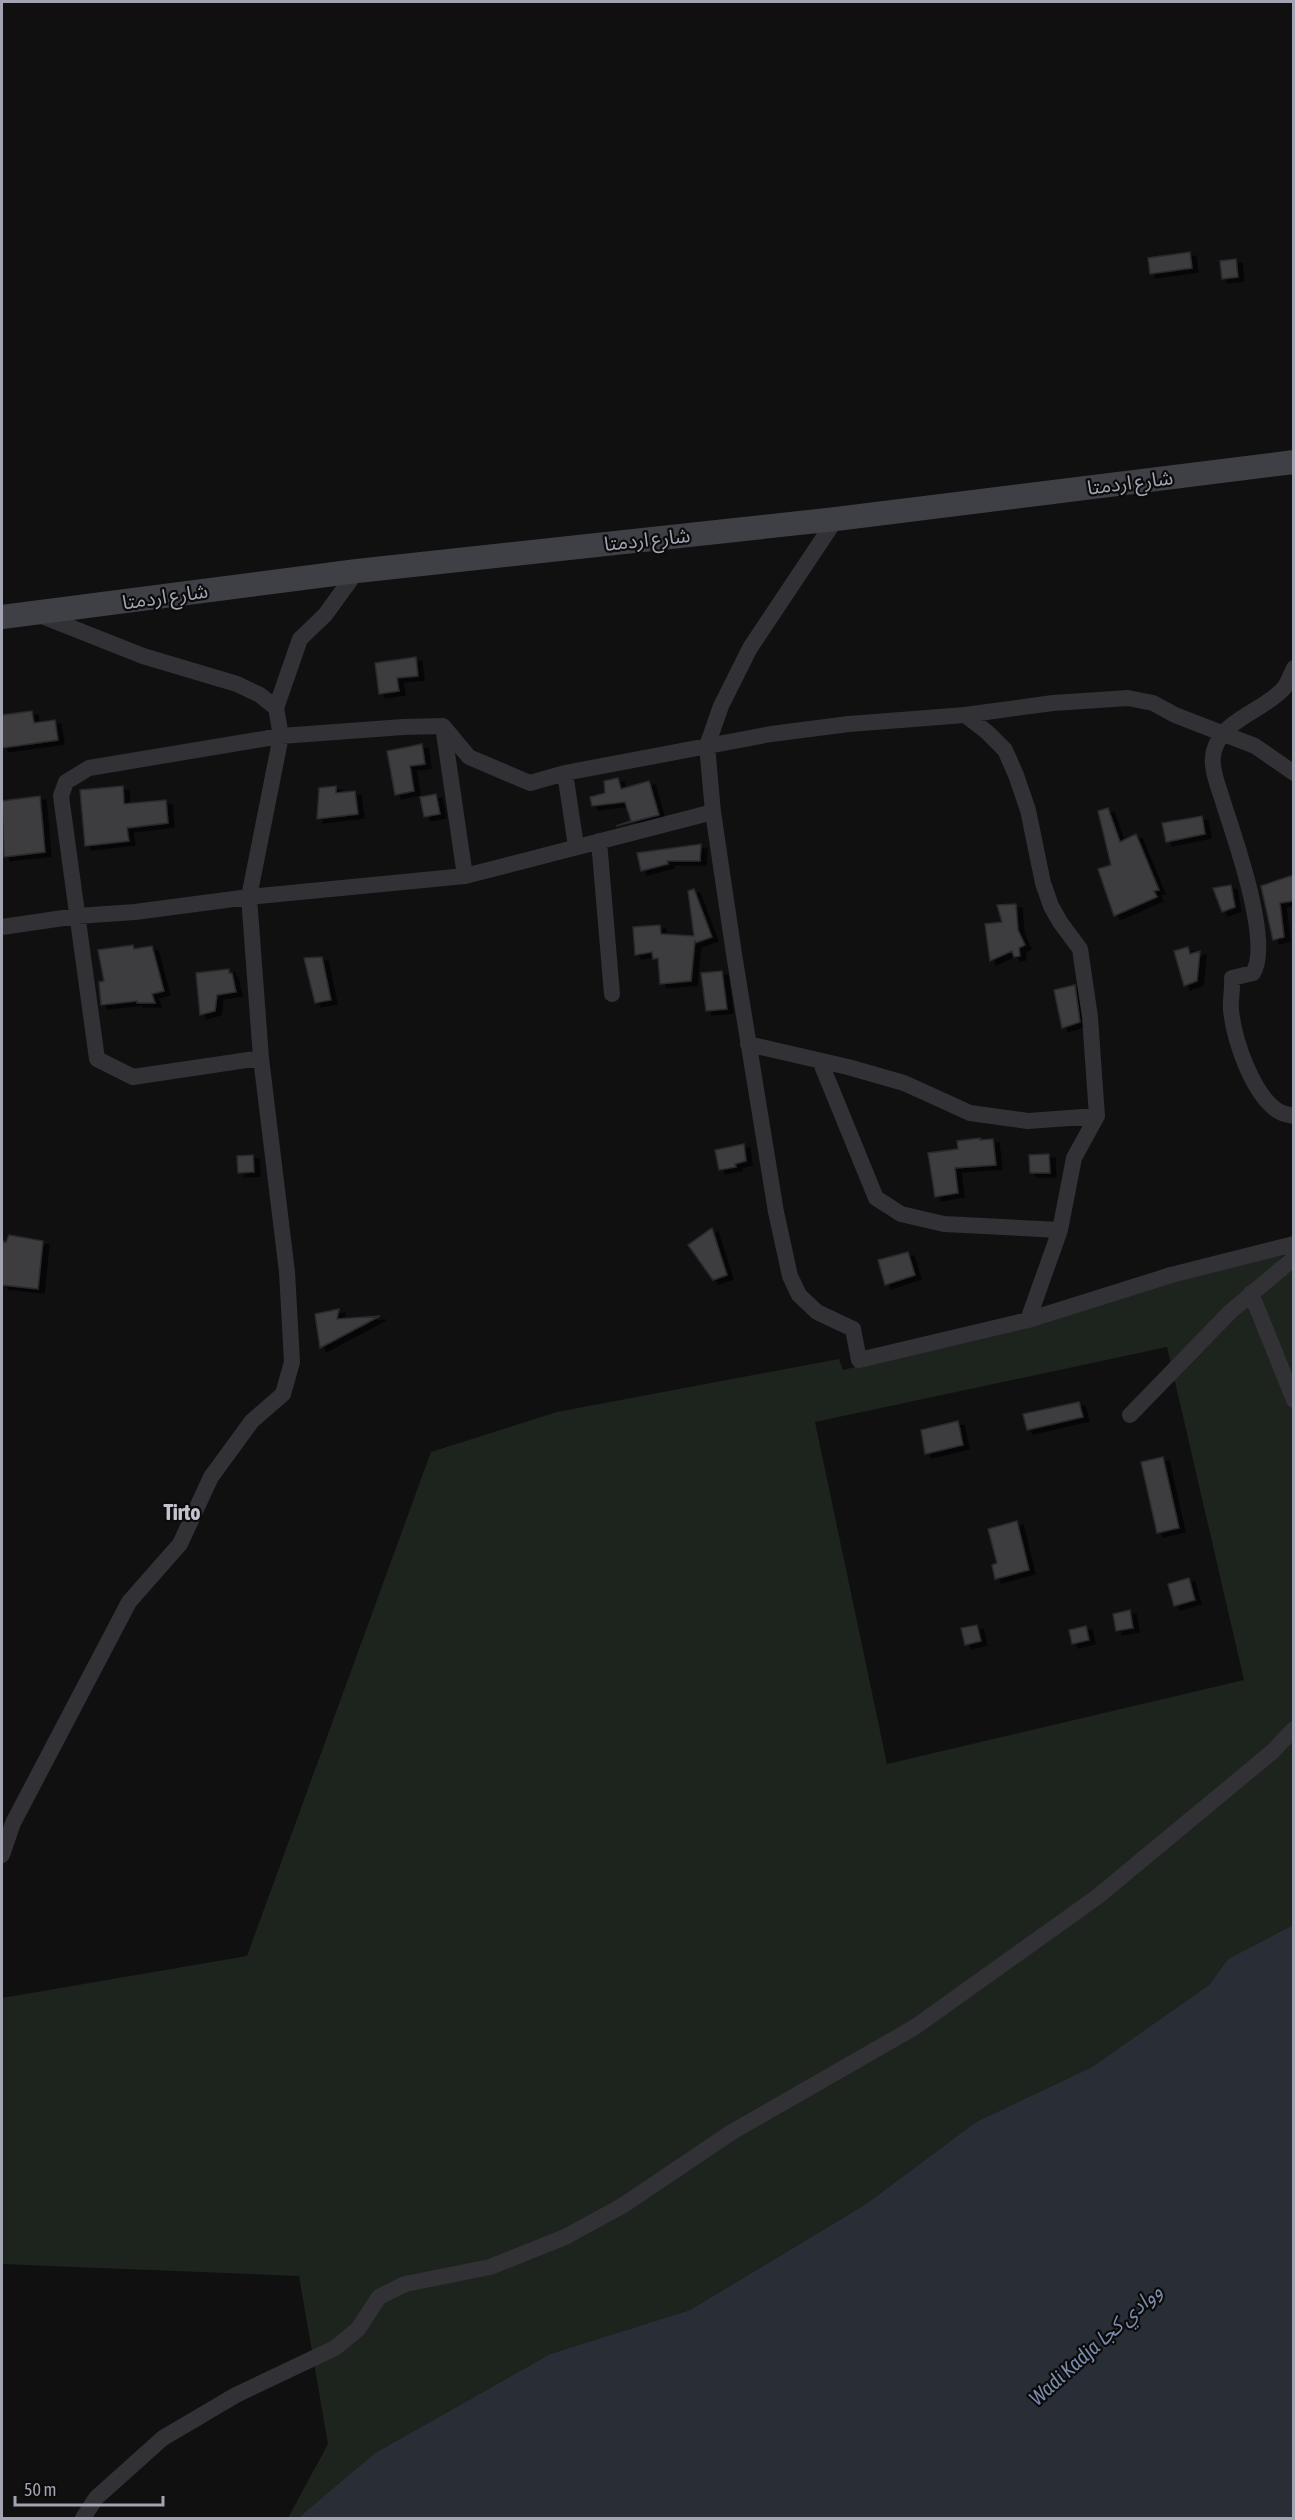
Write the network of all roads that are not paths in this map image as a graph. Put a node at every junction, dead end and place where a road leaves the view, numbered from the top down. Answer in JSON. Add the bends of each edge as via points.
{"nodes":[{"id":1,"x":1293,"y":462,"type":"edge"},
{"id":2,"x":836,"y":519,"type":"junction"},
{"id":3,"x":357,"y":571,"type":"junction"},
{"id":4,"x":36,"y":613,"type":"junction"},
{"id":5,"x":2,"y":617,"type":"edge"},
{"id":6,"x":1293,"y":668,"type":"edge"},
{"id":7,"x":276,"y":708,"type":"junction"},
{"id":8,"x":965,"y":715,"type":"junction"},
{"id":9,"x":443,"y":726,"type":"junction"},
{"id":10,"x":1223,"y":734,"type":"junction"},
{"id":11,"x":281,"y":736,"type":"junction"},
{"id":12,"x":707,"y":746,"type":"junction"},
{"id":13,"x":565,"y":773,"type":"junction"},
{"id":14,"x":1293,"y":773,"type":"edge"},
{"id":15,"x":713,"y":812,"type":"junction"},
{"id":16,"x":599,"y":841,"type":"junction"},
{"id":17,"x":576,"y":846,"type":"junction"},
{"id":18,"x":465,"y":876,"type":"junction"},
{"id":19,"x":249,"y":897,"type":"junction"},
{"id":20,"x":77,"y":916,"type":"junction"},
{"id":21,"x":2,"y":927,"type":"edge"},
{"id":22,"x":612,"y":994,"type":"dead end"},
{"id":23,"x":748,"y":1044,"type":"junction"},
{"id":24,"x":261,"y":1058,"type":"junction"},
{"id":25,"x":820,"y":1061,"type":"junction"},
{"id":26,"x":1097,"y":1116,"type":"junction"},
{"id":27,"x":1293,"y":1116,"type":"edge"},
{"id":28,"x":1060,"y":1230,"type":"junction"},
{"id":29,"x":1293,"y":1244,"type":"edge"},
{"id":30,"x":1293,"y":1258,"type":"edge"},
{"id":31,"x":1251,"y":1293,"type":"junction"},
{"id":32,"x":1028,"y":1320,"type":"junction"},
{"id":33,"x":1293,"y":1400,"type":"edge"},
{"id":34,"x":1130,"y":1415,"type":"dead end"},
{"id":35,"x":1293,"y":1729,"type":"edge"},
{"id":36,"x":2,"y":1855,"type":"edge"},
{"id":37,"x":83,"y":2518,"type":"edge"}],
"edges":[{"from":1,"to":2,"type":"main road","name":"شارع اردمتا"},
{"from":2,"to":3,"type":"main road","name":"شارع اردمتا"},
{"from":2,"to":12,"type":"street","via":[[750,648],[721,706]]},
{"from":3,"to":4,"type":"main road","name":"شارع اردمتا"},
{"from":3,"to":7,"type":"street","via":[[325,615],[300,639]]},
{"from":4,"to":5,"type":"main road","name":"شارع اردمتا"},
{"from":4,"to":7,"type":"street","via":[[143,656],[237,684]]},
{"from":6,"to":10,"type":"street","via":[[1284,688]]},
{"from":7,"to":11,"type":"street"},
{"from":8,"to":10,"type":"street","via":[[1128,698],[1153,703]]},
{"from":8,"to":12,"type":"street","via":[[849,724]]},
{"from":8,"to":26,"type":"street","via":[[1005,750],[1028,810],[1051,906],[1080,949],[1090,1017]]},
{"from":9,"to":11,"type":"street"},
{"from":9,"to":13,"type":"street","via":[[469,757],[531,783]]},
{"from":9,"to":18,"type":"street"},
{"from":10,"to":14,"type":"street","via":[[1255,746]]},
{"from":10,"to":27,"type":"street","via":[[1213,752],[1213,764],[1248,880],[1258,951],[1253,973],[1232,978],[1235,1031],[1261,1095],[1280,1112]]},
{"from":11,"to":19,"type":"street"},
{"from":11,"to":20,"type":"street","via":[[89,768],[66,782],[61,796]]},
{"from":12,"to":13,"type":"street"},
{"from":12,"to":15,"type":"street"},
{"from":13,"to":17,"type":"street"},
{"from":15,"to":16,"type":"street"},
{"from":15,"to":23,"type":"street"},
{"from":16,"to":17,"type":"street"},
{"from":16,"to":22,"type":"street"},
{"from":17,"to":18,"type":"street"},
{"from":18,"to":19,"type":"street"},
{"from":19,"to":20,"type":"street"},
{"from":19,"to":24,"type":"street"},
{"from":20,"to":21,"type":"street"},
{"from":20,"to":24,"type":"street","via":[[97,1059],[134,1077]]},
{"from":23,"to":25,"type":"street"},
{"from":23,"to":32,"type":"street","via":[[790,1276],[799,1295],[817,1312],[853,1329],[859,1360]]},
{"from":24,"to":36,"type":"street","via":[[287,1283],[292,1362],[283,1394],[252,1421],[211,1477],[180,1544],[129,1602],[13,1823]]},
{"from":25,"to":26,"type":"street","via":[[904,1083],[970,1113],[1028,1121]]},
{"from":25,"to":28,"type":"street","via":[[876,1198],[901,1214],[944,1224]]},
{"from":26,"to":28,"type":"street","via":[[1074,1158]]},
{"from":28,"to":32,"type":"street"},
{"from":29,"to":32,"type":"street","via":[[1171,1275]]},
{"from":30,"to":31,"type":"street"},
{"from":31,"to":33,"type":"street"},
{"from":31,"to":34,"type":"street"},
{"from":35,"to":37,"type":"street","via":[[1272,1752],[1097,1897],[915,2027],[732,2132],[622,2206],[565,2237],[490,2267],[405,2284],[379,2297],[358,2329],[335,2348],[236,2396],[163,2438],[96,2498]]}]}
